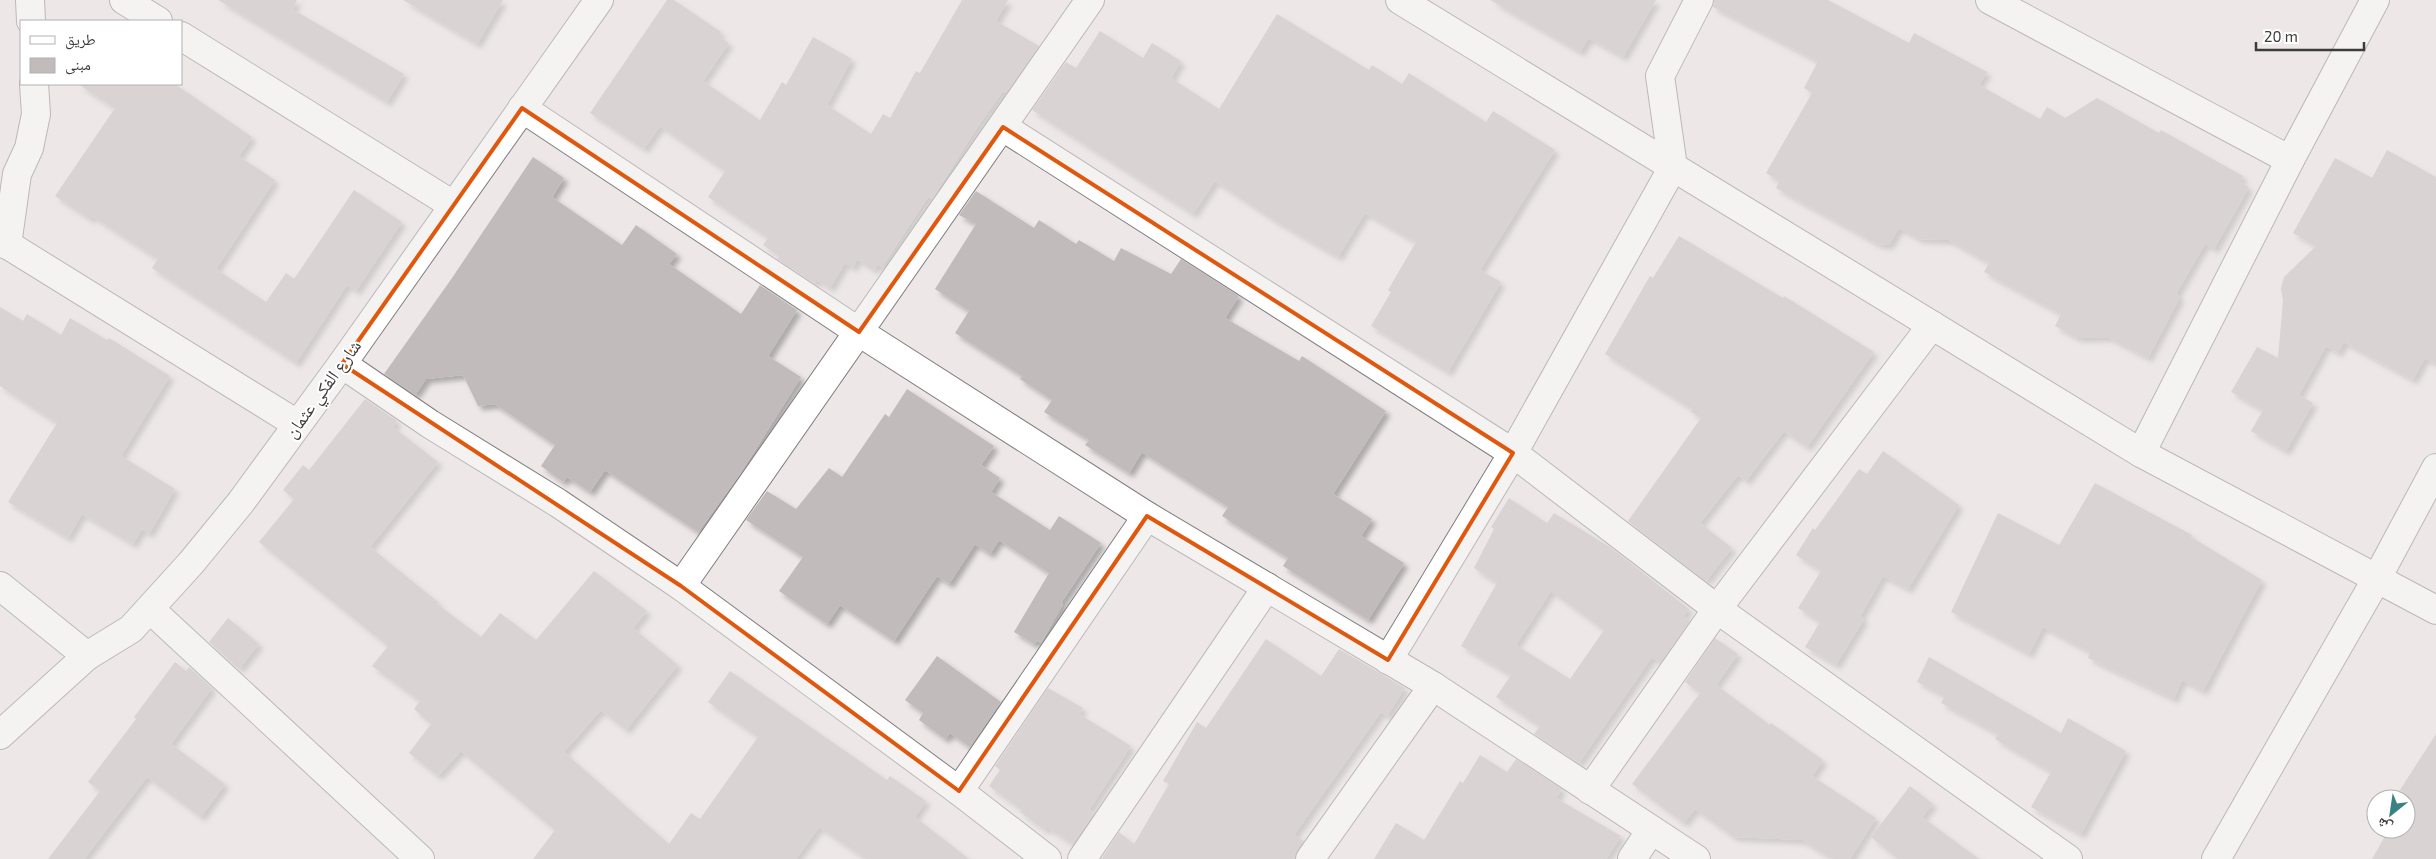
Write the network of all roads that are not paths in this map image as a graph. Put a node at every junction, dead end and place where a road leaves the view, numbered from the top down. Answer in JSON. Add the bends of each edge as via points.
{"nodes":[{"id":1,"x":30,"y":0,"type":"edge"},
{"id":2,"x":124,"y":0,"type":"edge"},
{"id":3,"x":599,"y":0,"type":"edge"},
{"id":4,"x":1090,"y":0,"type":"edge"},
{"id":5,"x":1400,"y":0,"type":"edge"},
{"id":6,"x":1699,"y":0,"type":"edge"},
{"id":7,"x":2375,"y":0,"type":"edge"},
{"id":8,"x":2004,"y":3,"type":"edge"},
{"id":9,"x":31,"y":20,"type":"edge"},
{"id":10,"x":156,"y":20,"type":"edge"},
{"id":11,"x":182,"y":37,"type":"edge"},
{"id":12,"x":34,"y":85,"type":"edge"},
{"id":13,"x":522,"y":108,"type":"junction"},
{"id":14,"x":1003,"y":127,"type":"junction"},
{"id":15,"x":2290,"y":160,"type":"junction"},
{"id":16,"x":1673,"y":167,"type":"junction"},
{"id":17,"x":453,"y":205,"type":"junction"},
{"id":18,"x":4,"y":242,"type":"edge"},
{"id":19,"x":1932,"y":325,"type":"junction"},
{"id":20,"x":859,"y":332,"type":"junction"},
{"id":21,"x":342,"y":364,"type":"junction"},
{"id":22,"x":297,"y":424,"type":"junction"},
{"id":23,"x":1513,"y":453,"type":"junction"},
{"id":24,"x":2141,"y":453,"type":"junction"},
{"id":25,"x":2436,"y":468,"type":"edge"},
{"id":26,"x":1147,"y":516,"type":"junction"},
{"id":27,"x":2376,"y":580,"type":"junction"},
{"id":28,"x":0,"y":586,"type":"edge"},
{"id":29,"x":681,"y":586,"type":"junction"},
{"id":30,"x":1267,"y":587,"type":"junction"},
{"id":31,"x":150,"y":609,"type":"junction"},
{"id":32,"x":1718,"y":609,"type":"junction"},
{"id":33,"x":2436,"y":610,"type":"edge"},
{"id":34,"x":86,"y":656,"type":"junction"},
{"id":35,"x":1388,"y":660,"type":"junction"},
{"id":36,"x":1433,"y":686,"type":"junction"},
{"id":37,"x":0,"y":735,"type":"edge"},
{"id":38,"x":959,"y":790,"type":"junction"},
{"id":39,"x":1590,"y":790,"type":"junction"},
{"id":40,"x":1651,"y":830,"type":"junction"},
{"id":41,"x":420,"y":859,"type":"edge"},
{"id":42,"x":1047,"y":859,"type":"edge"},
{"id":43,"x":1082,"y":859,"type":"edge"},
{"id":44,"x":1310,"y":859,"type":"edge"},
{"id":45,"x":1632,"y":859,"type":"edge"},
{"id":46,"x":1696,"y":859,"type":"edge"},
{"id":47,"x":2068,"y":859,"type":"edge"},
{"id":48,"x":2216,"y":859,"type":"edge"}],
"edges":[{"from":1,"to":9,"type":"street"},
{"from":2,"to":10,"type":"street"},
{"from":3,"to":13,"type":"street","name":"شارع الفكي عثمان"},
{"from":4,"to":14,"type":"street"},
{"from":5,"to":16,"type":"street"},
{"from":6,"to":16,"type":"street","via":[[1660,76]]},
{"from":7,"to":15,"type":"street"},
{"from":8,"to":15,"type":"street"},
{"from":11,"to":17,"type":"street"},
{"from":12,"to":18,"type":"street","via":[[36,114],[29,148],[17,174]]},
{"from":13,"to":17,"type":"street","name":"شارع الفكي عثمان"},
{"from":13,"to":20,"type":"street"},
{"from":14,"to":20,"type":"street"},
{"from":14,"to":23,"type":"street"},
{"from":15,"to":24,"type":"street"},
{"from":16,"to":19,"type":"street"},
{"from":16,"to":23,"type":"street"},
{"from":17,"to":21,"type":"street","name":"شارع الفكي عثمان"},
{"from":18,"to":22,"type":"street"},
{"from":19,"to":24,"type":"street"},
{"from":19,"to":32,"type":"street"},
{"from":20,"to":26,"type":"street"},
{"from":20,"to":29,"type":"street"},
{"from":21,"to":22,"type":"street","name":"شارع الفكي عثمان"},
{"from":21,"to":29,"type":"street"},
{"from":22,"to":31,"type":"street","name":"شارع الفكي عثمان","via":[[241,502]]},
{"from":23,"to":32,"type":"street"},
{"from":23,"to":35,"type":"street"},
{"from":24,"to":27,"type":"street"},
{"from":25,"to":27,"type":"street"},
{"from":26,"to":30,"type":"street"},
{"from":26,"to":38,"type":"street"},
{"from":27,"to":33,"type":"street"},
{"from":27,"to":48,"type":"street"},
{"from":28,"to":34,"type":"street"},
{"from":29,"to":38,"type":"street"},
{"from":30,"to":35,"type":"street"},
{"from":30,"to":43,"type":"street"},
{"from":31,"to":34,"type":"street","name":"شارع الفكي عثمان","via":[[131,629]]},
{"from":31,"to":41,"type":"street"},
{"from":32,"to":39,"type":"street"},
{"from":32,"to":47,"type":"street"},
{"from":34,"to":37,"type":"street","name":"شارع الفكي عثمان"},
{"from":35,"to":36,"type":"street"},
{"from":36,"to":39,"type":"street"},
{"from":36,"to":44,"type":"street"},
{"from":38,"to":42,"type":"street"},
{"from":39,"to":40,"type":"street"},
{"from":40,"to":45,"type":"street"},
{"from":40,"to":46,"type":"street"}]}
